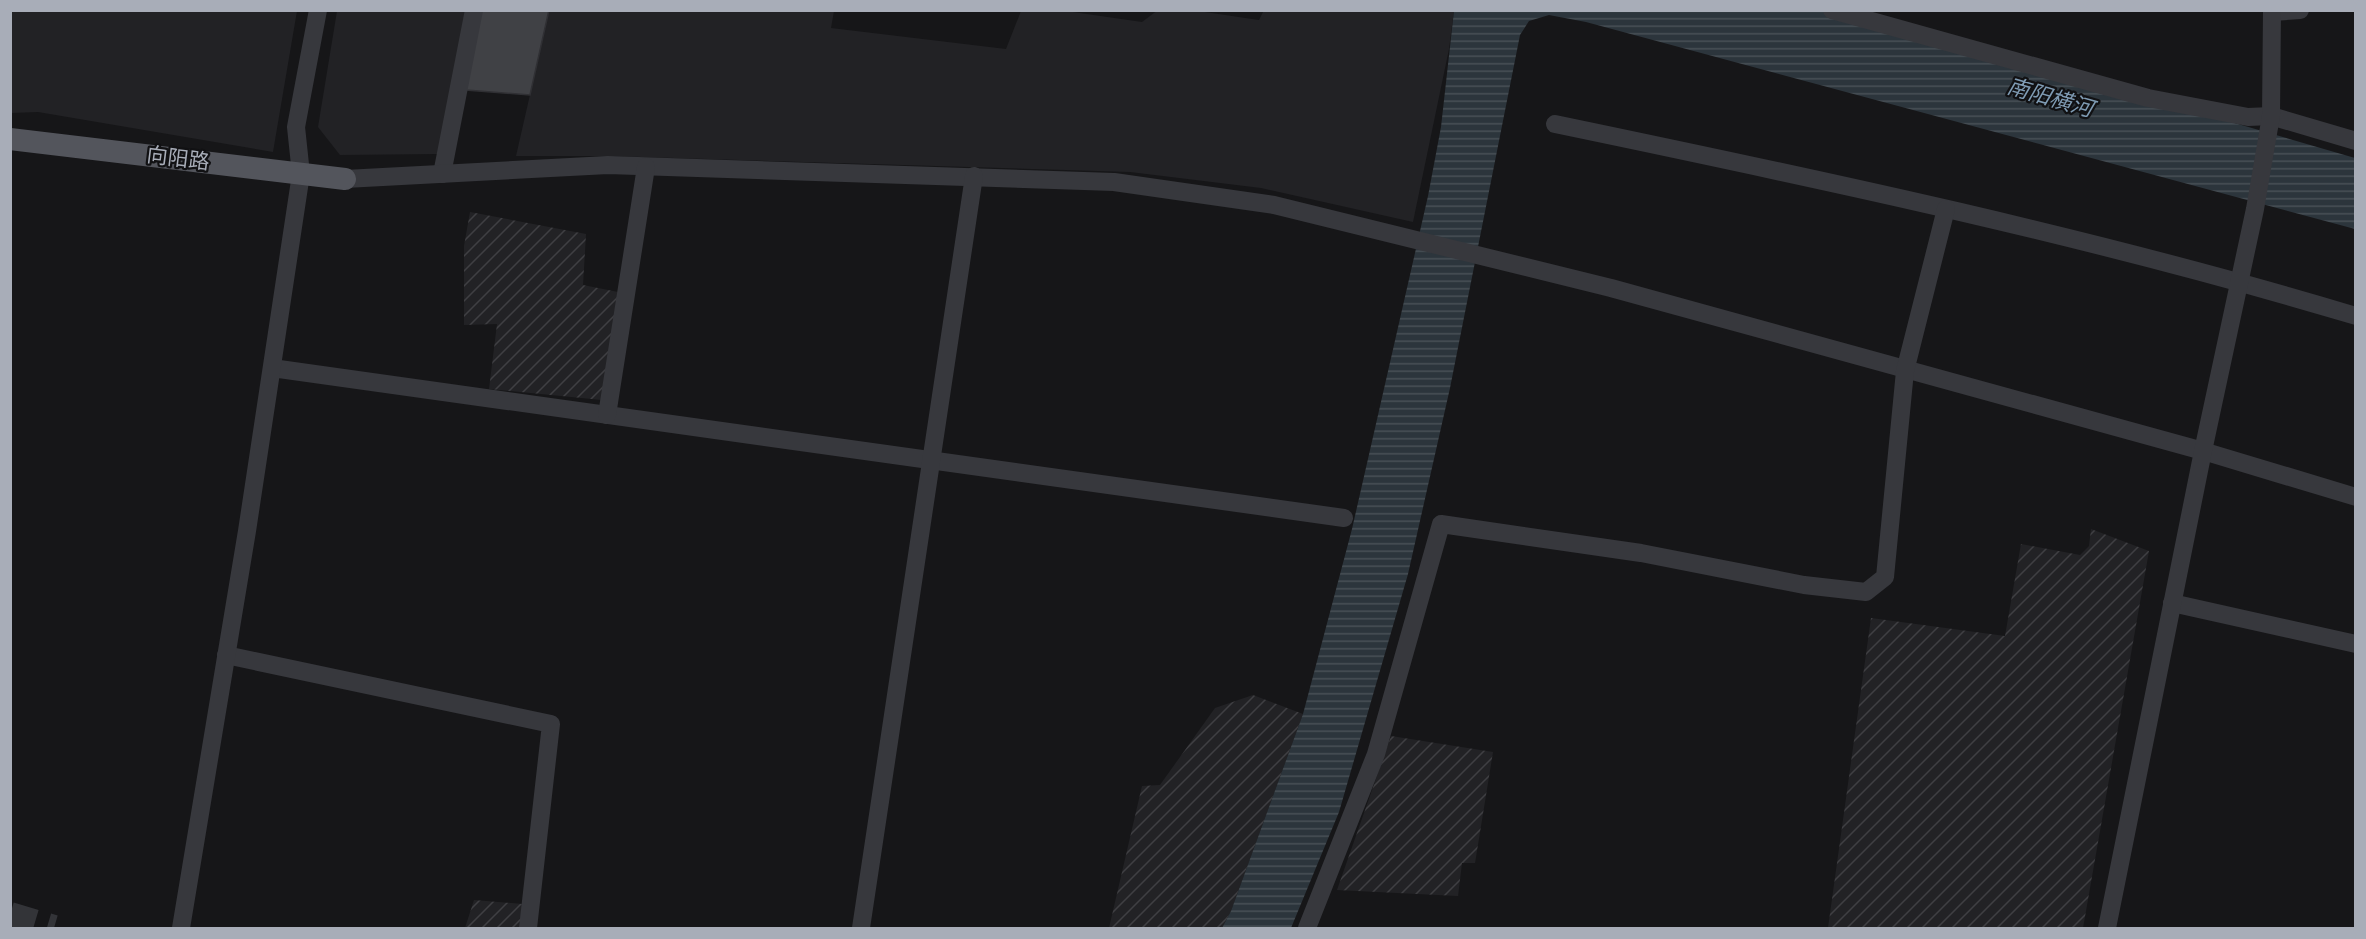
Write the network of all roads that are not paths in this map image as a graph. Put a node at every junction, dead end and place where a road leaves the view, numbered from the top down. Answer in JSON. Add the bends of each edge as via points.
{"nodes":[{"id":1,"x":318,"y":10,"type":"edge"},
{"id":2,"x":474,"y":10,"type":"edge"},
{"id":3,"x":1832,"y":10,"type":"edge"},
{"id":4,"x":2300,"y":10,"type":"edge"},
{"id":5,"x":2272,"y":11,"type":"edge"},
{"id":6,"x":2270,"y":122,"type":"junction"},
{"id":7,"x":1555,"y":124,"type":"dead end"},
{"id":8,"x":10,"y":139,"type":"edge"},
{"id":9,"x":2355,"y":141,"type":"edge"},
{"id":10,"x":646,"y":166,"type":"junction"},
{"id":11,"x":301,"y":174,"type":"junction"},
{"id":12,"x":442,"y":174,"type":"junction"},
{"id":13,"x":974,"y":176,"type":"junction"},
{"id":14,"x":345,"y":179,"type":"joint"},
{"id":15,"x":1946,"y":209,"type":"junction"},
{"id":16,"x":2240,"y":281,"type":"junction"},
{"id":17,"x":2355,"y":316,"type":"edge"},
{"id":18,"x":272,"y":368,"type":"junction"},
{"id":19,"x":1905,"y":371,"type":"junction"},
{"id":20,"x":608,"y":415,"type":"junction"},
{"id":21,"x":2203,"y":451,"type":"junction"},
{"id":22,"x":932,"y":460,"type":"junction"},
{"id":23,"x":2355,"y":497,"type":"edge"},
{"id":24,"x":1344,"y":518,"type":"dead end"},
{"id":25,"x":2172,"y":603,"type":"junction"},
{"id":26,"x":2355,"y":644,"type":"edge"},
{"id":27,"x":226,"y":655,"type":"junction"},
{"id":28,"x":181,"y":928,"type":"edge"},
{"id":29,"x":528,"y":928,"type":"edge"},
{"id":30,"x":861,"y":928,"type":"edge"},
{"id":31,"x":1307,"y":928,"type":"edge"},
{"id":32,"x":2107,"y":928,"type":"edge"}],
"edges":[{"from":1,"to":11,"type":"street","via":[[296,127]]},
{"from":2,"to":12,"type":"street"},
{"from":3,"to":6,"type":"street","via":[[2148,98]]},
{"from":4,"to":5,"type":"street"},
{"from":5,"to":6,"type":"street"},
{"from":6,"to":9,"type":"street"},
{"from":6,"to":16,"type":"street"},
{"from":7,"to":15,"type":"street"},
{"from":8,"to":11,"type":"main road","name":"向阳路"},
{"from":10,"to":12,"type":"street"},
{"from":10,"to":13,"type":"street"},
{"from":10,"to":20,"type":"street"},
{"from":11,"to":14,"type":"main road","name":"向阳路"},
{"from":11,"to":18,"type":"street"},
{"from":12,"to":14,"type":"street"},
{"from":13,"to":19,"type":"street","via":[[1114,182],[1274,205],[1494,258]]},
{"from":13,"to":22,"type":"street"},
{"from":15,"to":16,"type":"street"},
{"from":15,"to":19,"type":"street"},
{"from":16,"to":17,"type":"street"},
{"from":16,"to":21,"type":"street"},
{"from":18,"to":20,"type":"street"},
{"from":18,"to":27,"type":"street"},
{"from":19,"to":21,"type":"street"},
{"from":19,"to":31,"type":"street","via":[[1885,577],[1866,592],[1804,585],[1641,553],[1441,525],[1376,754]]},
{"from":20,"to":22,"type":"street"},
{"from":21,"to":23,"type":"street"},
{"from":21,"to":25,"type":"street"},
{"from":22,"to":24,"type":"street"},
{"from":22,"to":30,"type":"street"},
{"from":25,"to":26,"type":"street"},
{"from":25,"to":32,"type":"street"},
{"from":27,"to":28,"type":"street"},
{"from":27,"to":29,"type":"street","via":[[551,724]]}]}
